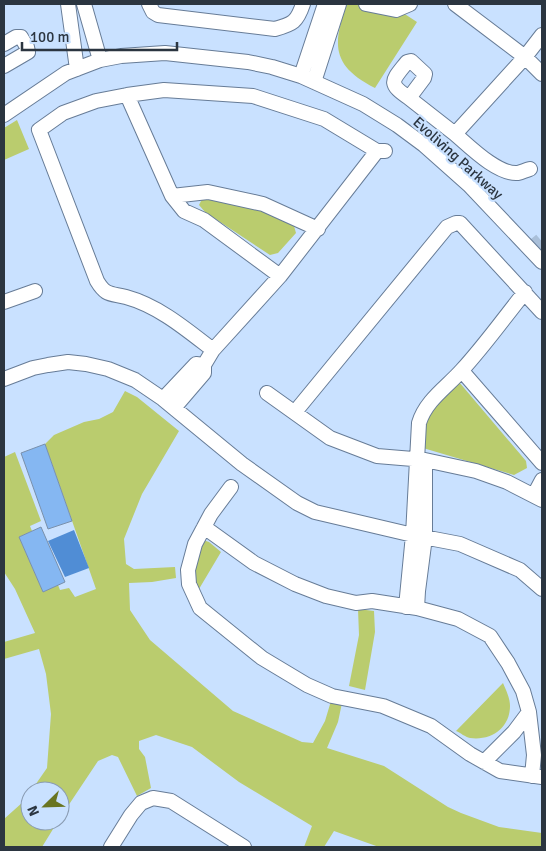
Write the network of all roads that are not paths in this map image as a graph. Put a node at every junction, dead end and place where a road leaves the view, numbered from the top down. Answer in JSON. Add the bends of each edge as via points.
{"nodes":[{"id":1,"x":68,"y":4,"type":"edge"},
{"id":2,"x":84,"y":4,"type":"edge"},
{"id":3,"x":149,"y":4,"type":"edge"},
{"id":4,"x":303,"y":4,"type":"edge"},
{"id":5,"x":325,"y":4,"type":"edge"},
{"id":6,"x":339,"y":4,"type":"edge"},
{"id":7,"x":366,"y":4,"type":"edge"},
{"id":8,"x":410,"y":4,"type":"edge"},
{"id":9,"x":455,"y":4,"type":"edge"},
{"id":10,"x":542,"y":35,"type":"edge"},
{"id":11,"x":4,"y":44,"type":"edge"},
{"id":12,"x":525,"y":58,"type":"junction"},
{"id":13,"x":100,"y":60,"type":"junction"},
{"id":14,"x":4,"y":66,"type":"edge"},
{"id":15,"x":77,"y":69,"type":"junction"},
{"id":16,"x":542,"y":74,"type":"edge"},
{"id":17,"x":301,"y":76,"type":"junction"},
{"id":18,"x":314,"y":82,"type":"junction"},
{"id":19,"x":128,"y":95,"type":"junction"},
{"id":20,"x":409,"y":98,"type":"dead end"},
{"id":21,"x":4,"y":116,"type":"edge"},
{"id":22,"x":455,"y":134,"type":"junction"},
{"id":23,"x":530,"y":169,"type":"dead end"},
{"id":24,"x":172,"y":196,"type":"junction"},
{"id":25,"x":318,"y":229,"type":"junction"},
{"id":26,"x":542,"y":260,"type":"edge"},
{"id":27,"x":280,"y":276,"type":"junction"},
{"id":28,"x":35,"y":291,"type":"dead end"},
{"id":29,"x":525,"y":292,"type":"junction"},
{"id":30,"x":4,"y":302,"type":"edge"},
{"id":31,"x":542,"y":312,"type":"edge"},
{"id":32,"x":214,"y":350,"type":"junction"},
{"id":33,"x":462,"y":371,"type":"junction"},
{"id":34,"x":4,"y":379,"type":"edge"},
{"id":35,"x":267,"y":393,"type":"dead end"},
{"id":36,"x":168,"y":404,"type":"junction"},
{"id":37,"x":295,"y":412,"type":"junction"},
{"id":38,"x":421,"y":460,"type":"junction"},
{"id":39,"x":542,"y":463,"type":"edge"},
{"id":40,"x":542,"y":480,"type":"edge"},
{"id":41,"x":232,"y":487,"type":"dead end"},
{"id":42,"x":538,"y":497,"type":"edge"},
{"id":43,"x":204,"y":527,"type":"junction"},
{"id":44,"x":419,"y":536,"type":"junction"},
{"id":45,"x":542,"y":589,"type":"edge"},
{"id":46,"x":412,"y":607,"type":"junction"},
{"id":47,"x":529,"y":712,"type":"junction"},
{"id":48,"x":484,"y":762,"type":"junction"},
{"id":49,"x":537,"y":776,"type":"edge"},
{"id":50,"x":111,"y":847,"type":"edge"},
{"id":51,"x":244,"y":847,"type":"edge"}],
"edges":[{"from":1,"to":15,"type":"street"},
{"from":2,"to":13,"type":"street"},
{"from":3,"to":4,"type":"street","via":[[158,16],[275,29],[298,18]]},
{"from":5,"to":17,"type":"street"},
{"from":6,"to":18,"type":"street"},
{"from":7,"to":8,"type":"street","via":[[396,10]]},
{"from":9,"to":12,"type":"street"},
{"from":10,"to":12,"type":"street"},
{"from":11,"to":14,"type":"street","via":[[21,37],[28,52]]},
{"from":12,"to":16,"type":"street"},
{"from":12,"to":22,"type":"street"},
{"from":13,"to":15,"type":"street","name":"Evoliving Parkway"},
{"from":13,"to":17,"type":"street","name":"Evoliving Parkway","via":[[165,53],[248,62]]},
{"from":15,"to":21,"type":"street","name":"Evoliving Parkway","via":[[66,73]]},
{"from":17,"to":18,"type":"street","name":"Evoliving Parkway"},
{"from":18,"to":26,"type":"street","name":"Evoliving Parkway","via":[[363,104],[424,145],[469,185]]},
{"from":19,"to":24,"type":"street"},
{"from":19,"to":25,"type":"street","via":[[164,90],[253,96],[324,118],[381,151]]},
{"from":19,"to":32,"type":"street","via":[[96,101],[63,113],[40,130],[41,136],[103,291],[153,309]]},
{"from":20,"to":22,"type":"street"},
{"from":22,"to":23,"type":"street","via":[[483,158],[504,170],[518,173]]},
{"from":24,"to":25,"type":"street","via":[[208,192],[263,204]]},
{"from":24,"to":27,"type":"street","via":[[184,211],[204,220]]},
{"from":25,"to":27,"type":"street"},
{"from":27,"to":32,"type":"street"},
{"from":28,"to":30,"type":"street"},
{"from":29,"to":31,"type":"street"},
{"from":29,"to":33,"type":"street"},
{"from":29,"to":37,"type":"street","via":[[460,223],[447,227]]},
{"from":32,"to":36,"type":"street","via":[[204,364],[204,373]]},
{"from":33,"to":38,"type":"street","via":[[422,413],[418,423]]},
{"from":33,"to":39,"type":"street"},
{"from":34,"to":36,"type":"street","via":[[48,365],[86,364],[135,380]]},
{"from":35,"to":37,"type":"street"},
{"from":36,"to":44,"type":"street","via":[[242,464],[297,503],[315,512]]},
{"from":37,"to":38,"type":"street","via":[[330,438],[377,456]]},
{"from":38,"to":42,"type":"street","via":[[476,471]]},
{"from":38,"to":44,"type":"street"},
{"from":40,"to":42,"type":"street"},
{"from":41,"to":43,"type":"street"},
{"from":43,"to":46,"type":"street","via":[[254,563],[326,596]]},
{"from":43,"to":48,"type":"street","via":[[195,544],[188,570],[189,584],[200,608],[262,658],[308,686],[332,696],[383,706],[431,726]]},
{"from":44,"to":45,"type":"street","via":[[460,544],[520,570]]},
{"from":44,"to":46,"type":"street","via":[[418,591]]},
{"from":46,"to":47,"type":"street","via":[[458,619],[490,636],[523,691]]},
{"from":47,"to":48,"type":"street"},
{"from":47,"to":49,"type":"street"},
{"from":48,"to":49,"type":"street","via":[[500,771]]},
{"from":50,"to":51,"type":"street","via":[[141,803],[153,798],[171,801]]}]}
